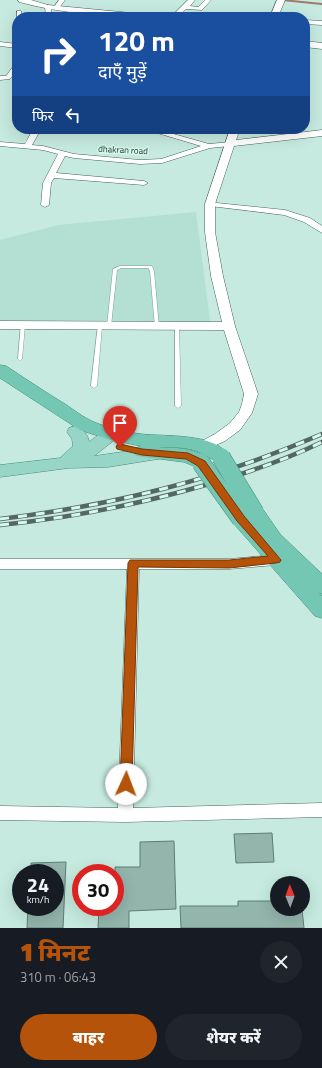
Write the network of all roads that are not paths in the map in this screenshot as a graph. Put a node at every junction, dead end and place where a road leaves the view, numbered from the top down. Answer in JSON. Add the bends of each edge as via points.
{"nodes":[{"id":1,"x":22,"y":0,"type":"edge"},
{"id":2,"x":62,"y":0,"type":"edge"},
{"id":3,"x":192,"y":0,"type":"edge"},
{"id":4,"x":208,"y":0,"type":"edge"},
{"id":5,"x":280,"y":2,"type":"edge"},
{"id":6,"x":48,"y":6,"type":"junction"},
{"id":7,"x":186,"y":7,"type":"junction"},
{"id":8,"x":57,"y":8,"type":"junction"},
{"id":9,"x":49,"y":12,"type":"edge"},
{"id":10,"x":107,"y":12,"type":"edge"},
{"id":11,"x":180,"y":12,"type":"edge"},
{"id":12,"x":276,"y":12,"type":"edge"},
{"id":13,"x":322,"y":22,"type":"edge"},
{"id":14,"x":310,"y":24,"type":"edge"},
{"id":15,"x":310,"y":26,"type":"edge"},
{"id":16,"x":322,"y":28,"type":"edge"},
{"id":17,"x":0,"y":44,"type":"edge"},
{"id":18,"x":12,"y":45,"type":"edge"},
{"id":19,"x":310,"y":45,"type":"edge"},
{"id":20,"x":322,"y":46,"type":"edge"},
{"id":21,"x":12,"y":72,"type":"edge"},
{"id":22,"x":0,"y":78,"type":"edge"},
{"id":23,"x":34,"y":134,"type":"edge"},
{"id":24,"x":165,"y":134,"type":"edge"},
{"id":25,"x":234,"y":134,"type":"edge"},
{"id":26,"x":322,"y":134,"type":"edge"},
{"id":27,"x":0,"y":144,"type":"edge"},
{"id":28,"x":230,"y":144,"type":"junction"},
{"id":29,"x":28,"y":146,"type":"junction"},
{"id":30,"x":207,"y":146,"type":"junction"},
{"id":31,"x":62,"y":154,"type":"junction"},
{"id":32,"x":50,"y":175,"type":"junction"},
{"id":33,"x":144,"y":183,"type":"dead end"},
{"id":34,"x":210,"y":204,"type":"junction"},
{"id":35,"x":45,"y":205,"type":"dead end"},
{"id":36,"x":322,"y":230,"type":"edge"},
{"id":37,"x":0,"y":325,"type":"edge"},
{"id":38,"x":23,"y":325,"type":"junction"},
{"id":39,"x":104,"y":326,"type":"junction"},
{"id":40,"x":229,"y":326,"type":"junction"},
{"id":41,"x":157,"y":327,"type":"junction"},
{"id":42,"x":177,"y":327,"type":"junction"},
{"id":43,"x":20,"y":359,"type":"dead end"},
{"id":44,"x":0,"y":370,"type":"edge"},
{"id":45,"x":0,"y":382,"type":"edge"},
{"id":46,"x":94,"y":386,"type":"dead end"},
{"id":47,"x":178,"y":406,"type":"dead end"},
{"id":48,"x":75,"y":432,"type":"junction"},
{"id":49,"x":107,"y":438,"type":"junction"},
{"id":50,"x":158,"y":453,"type":"junction"},
{"id":51,"x":202,"y":455,"type":"junction"},
{"id":52,"x":63,"y":464,"type":"junction"},
{"id":53,"x":0,"y":471,"type":"edge"},
{"id":54,"x":248,"y":516,"type":"junction"},
{"id":55,"x":276,"y":560,"type":"junction"},
{"id":56,"x":133,"y":563,"type":"junction"},
{"id":57,"x":0,"y":564,"type":"edge"},
{"id":58,"x":322,"y":586,"type":"edge"},
{"id":59,"x":322,"y":610,"type":"edge"},
{"id":60,"x":322,"y":810,"type":"edge"},
{"id":61,"x":0,"y":813,"type":"edge"},
{"id":62,"x":125,"y":815,"type":"junction"}],
"edges":[{"from":1,"to":6,"type":"street"},
{"from":2,"to":8,"type":"street"},
{"from":3,"to":7,"type":"street"},
{"from":4,"to":7,"type":"street","via":[[200,9]]},
{"from":5,"to":12,"type":"street"},
{"from":6,"to":8,"type":"street"},
{"from":6,"to":9,"type":"street"},
{"from":7,"to":11,"type":"street"},
{"from":8,"to":10,"type":"street"},
{"from":13,"to":14,"type":"street"},
{"from":15,"to":16,"type":"street"},
{"from":17,"to":18,"type":"street"},
{"from":19,"to":20,"type":"street"},
{"from":21,"to":22,"type":"street","via":[[8,78]]},
{"from":23,"to":29,"type":"street"},
{"from":24,"to":30,"type":"street"},
{"from":25,"to":28,"type":"street"},
{"from":26,"to":28,"type":"street"},
{"from":27,"to":29,"type":"street","name":"dhakran road"},
{"from":28,"to":30,"type":"street"},
{"from":28,"to":34,"type":"street"},
{"from":29,"to":31,"type":"street","name":"dhakran road"},
{"from":30,"to":31,"type":"street","name":"dhakran road","via":[[162,161],[145,162]]},
{"from":31,"to":32,"type":"street"},
{"from":32,"to":33,"type":"street"},
{"from":32,"to":35,"type":"street"},
{"from":34,"to":36,"type":"street","via":[[285,213],[307,220]]},
{"from":34,"to":40,"type":"street","via":[[210,232],[216,276]]},
{"from":37,"to":38,"type":"street"},
{"from":38,"to":39,"type":"street"},
{"from":38,"to":43,"type":"lane"},
{"from":39,"to":41,"type":"street"},
{"from":39,"to":41,"type":"lane","via":[[115,269],[147,267],[152,269]]},
{"from":39,"to":46,"type":"lane"},
{"from":40,"to":42,"type":"street"},
{"from":40,"to":51,"type":"street","via":[[251,394],[250,402],[241,420]]},
{"from":41,"to":42,"type":"street"},
{"from":42,"to":47,"type":"lane"},
{"from":44,"to":49,"type":"highway"},
{"from":45,"to":48,"type":"highway"},
{"from":48,"to":49,"type":"highway"},
{"from":48,"to":52,"type":"main road","via":[[81,442],[80,450]]},
{"from":49,"to":50,"type":"highway","via":[[142,452]]},
{"from":49,"to":51,"type":"highway","via":[[180,442]]},
{"from":49,"to":52,"type":"main road","via":[[85,454]]},
{"from":50,"to":51,"type":"highway"},
{"from":50,"to":52,"type":"main road","via":[[108,461]]},
{"from":51,"to":54,"type":"highway","bridge":true},
{"from":51,"to":54,"type":"highway","bridge":true,"via":[[221,457]]},
{"from":52,"to":53,"type":"main road"},
{"from":54,"to":55,"type":"highway"},
{"from":54,"to":58,"type":"highway"},
{"from":55,"to":56,"type":"street","via":[[229,564]]},
{"from":55,"to":59,"type":"highway"},
{"from":56,"to":57,"type":"street"},
{"from":56,"to":62,"type":"street"},
{"from":60,"to":62,"type":"street"},
{"from":61,"to":62,"type":"street"}]}
